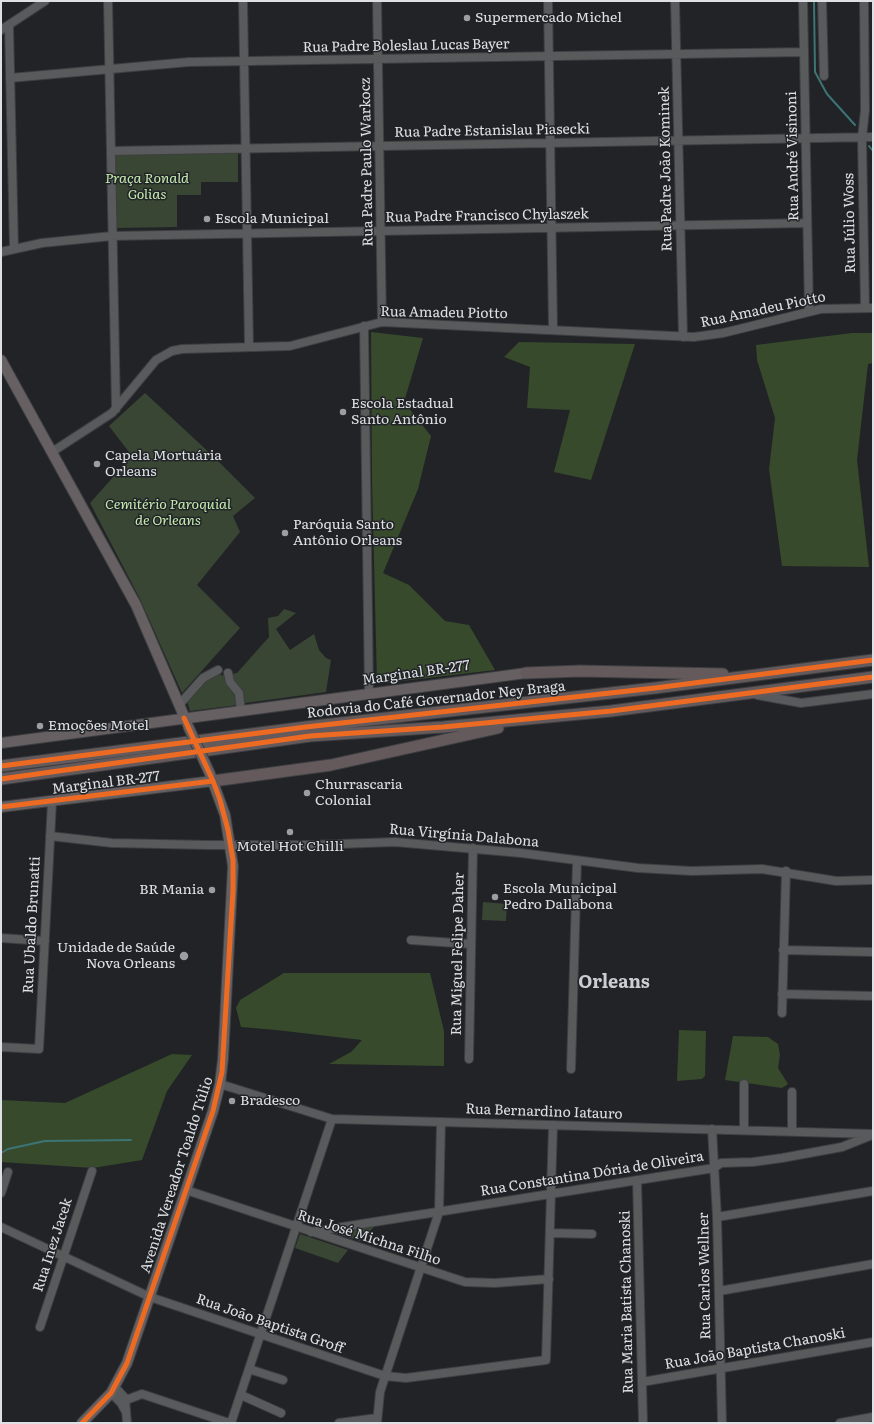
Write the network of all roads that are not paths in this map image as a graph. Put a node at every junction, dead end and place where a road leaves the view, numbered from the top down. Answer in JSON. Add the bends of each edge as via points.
{"nodes":[{"id":1,"x":45,"y":1,"type":"edge"},
{"id":2,"x":108,"y":1,"type":"edge"},
{"id":3,"x":243,"y":1,"type":"edge"},
{"id":4,"x":377,"y":1,"type":"edge"},
{"id":5,"x":548,"y":1,"type":"edge"},
{"id":6,"x":675,"y":1,"type":"edge"},
{"id":7,"x":803,"y":1,"type":"edge"},
{"id":8,"x":822,"y":1,"type":"edge"},
{"id":9,"x":864,"y":1,"type":"edge"},
{"id":10,"x":8,"y":25,"type":"junction"},
{"id":11,"x":1,"y":30,"type":"edge"},
{"id":12,"x":804,"y":52,"type":"junction"},
{"id":13,"x":676,"y":54,"type":"junction"},
{"id":14,"x":549,"y":56,"type":"junction"},
{"id":15,"x":378,"y":59,"type":"junction"},
{"id":16,"x":244,"y":62,"type":"junction"},
{"id":17,"x":109,"y":68,"type":"junction"},
{"id":18,"x":824,"y":76,"type":"dead end"},
{"id":19,"x":10,"y":78,"type":"junction"},
{"id":20,"x":862,"y":138,"type":"junction"},
{"id":21,"x":873,"y":138,"type":"edge"},
{"id":22,"x":806,"y":139,"type":"junction"},
{"id":23,"x":678,"y":141,"type":"junction"},
{"id":24,"x":550,"y":143,"type":"junction"},
{"id":25,"x":380,"y":146,"type":"junction"},
{"id":26,"x":246,"y":148,"type":"junction"},
{"id":27,"x":111,"y":151,"type":"junction"},
{"id":28,"x":807,"y":223,"type":"junction"},
{"id":29,"x":680,"y":225,"type":"junction"},
{"id":30,"x":552,"y":228,"type":"junction"},
{"id":31,"x":381,"y":231,"type":"junction"},
{"id":32,"x":247,"y":234,"type":"junction"},
{"id":33,"x":112,"y":236,"type":"junction"},
{"id":34,"x":14,"y":249,"type":"junction"},
{"id":35,"x":1,"y":252,"type":"edge"},
{"id":36,"x":869,"y":308,"type":"edge"},
{"id":37,"x":809,"y":311,"type":"junction"},
{"id":38,"x":382,"y":322,"type":"junction"},
{"id":39,"x":364,"y":326,"type":"junction"},
{"id":40,"x":553,"y":329,"type":"junction"},
{"id":41,"x":683,"y":337,"type":"junction"},
{"id":42,"x":249,"y":347,"type":"junction"},
{"id":43,"x":1,"y":360,"type":"edge"},
{"id":44,"x":116,"y":409,"type":"junction"},
{"id":45,"x":52,"y":452,"type":"junction"},
{"id":46,"x":873,"y":660,"type":"edge"},
{"id":47,"x":218,"y":670,"type":"dead end"},
{"id":48,"x":228,"y":673,"type":"dead end"},
{"id":49,"x":526,"y":673,"type":"joint"},
{"id":50,"x":759,"y":675,"type":"junction"},
{"id":51,"x":873,"y":677,"type":"edge"},
{"id":52,"x":748,"y":693,"type":"junction"},
{"id":53,"x":369,"y":694,"type":"junction"},
{"id":54,"x":873,"y":694,"type":"edge"},
{"id":55,"x":179,"y":705,"type":"junction"},
{"id":56,"x":241,"y":711,"type":"junction"},
{"id":57,"x":543,"y":718,"type":"junction"},
{"id":58,"x":186,"y":722,"type":"junction"},
{"id":59,"x":1,"y":743,"type":"edge"},
{"id":60,"x":1,"y":766,"type":"edge"},
{"id":61,"x":212,"y":777,"type":"junction"},
{"id":62,"x":1,"y":779,"type":"edge"},
{"id":63,"x":52,"y":802,"type":"junction"},
{"id":64,"x":1,"y":807,"type":"edge"},
{"id":65,"x":50,"y":836,"type":"junction"},
{"id":66,"x":231,"y":846,"type":"junction"},
{"id":67,"x":474,"y":848,"type":"junction"},
{"id":68,"x":577,"y":861,"type":"junction"},
{"id":69,"x":786,"y":871,"type":"junction"},
{"id":70,"x":873,"y":880,"type":"edge"},
{"id":71,"x":1,"y":938,"type":"edge"},
{"id":72,"x":411,"y":940,"type":"dead end"},
{"id":73,"x":45,"y":941,"type":"junction"},
{"id":74,"x":471,"y":944,"type":"junction"},
{"id":75,"x":783,"y":950,"type":"junction"},
{"id":76,"x":873,"y":952,"type":"edge"},
{"id":77,"x":782,"y":994,"type":"junction"},
{"id":78,"x":873,"y":996,"type":"edge"},
{"id":79,"x":782,"y":1013,"type":"dead end"},
{"id":80,"x":1,"y":1047,"type":"edge"},
{"id":81,"x":469,"y":1060,"type":"dead end"},
{"id":82,"x":570,"y":1069,"type":"dead end"},
{"id":83,"x":220,"y":1084,"type":"junction"},
{"id":84,"x":744,"y":1084,"type":"dead end"},
{"id":85,"x":792,"y":1092,"type":"dead end"},
{"id":86,"x":332,"y":1119,"type":"junction"},
{"id":87,"x":441,"y":1122,"type":"junction"},
{"id":88,"x":553,"y":1125,"type":"junction"},
{"id":89,"x":712,"y":1129,"type":"junction"},
{"id":90,"x":744,"y":1130,"type":"junction"},
{"id":91,"x":792,"y":1131,"type":"junction"},
{"id":92,"x":873,"y":1134,"type":"edge"},
{"id":93,"x":714,"y":1168,"type":"junction"},
{"id":94,"x":92,"y":1171,"type":"dead end"},
{"id":95,"x":8,"y":1172,"type":"dead end"},
{"id":96,"x":637,"y":1180,"type":"junction"},
{"id":97,"x":186,"y":1190,"type":"junction"},
{"id":98,"x":873,"y":1191,"type":"edge"},
{"id":99,"x":1,"y":1193,"type":"edge"},
{"id":100,"x":551,"y":1194,"type":"junction"},
{"id":101,"x":439,"y":1212,"type":"junction"},
{"id":102,"x":718,"y":1217,"type":"junction"},
{"id":103,"x":1,"y":1227,"type":"edge"},
{"id":104,"x":296,"y":1227,"type":"junction"},
{"id":105,"x":311,"y":1232,"type":"junction"},
{"id":106,"x":550,"y":1233,"type":"junction"},
{"id":107,"x":592,"y":1234,"type":"dead end"},
{"id":108,"x":63,"y":1257,"type":"junction"},
{"id":109,"x":873,"y":1264,"type":"edge"},
{"id":110,"x":420,"y":1268,"type":"junction"},
{"id":111,"x":549,"y":1279,"type":"junction"},
{"id":112,"x":719,"y":1291,"type":"junction"},
{"id":113,"x":150,"y":1297,"type":"junction"},
{"id":114,"x":40,"y":1327,"type":"dead end"},
{"id":115,"x":261,"y":1334,"type":"junction"},
{"id":116,"x":873,"y":1342,"type":"edge"},
{"id":117,"x":721,"y":1368,"type":"junction"},
{"id":118,"x":249,"y":1369,"type":"junction"},
{"id":119,"x":385,"y":1376,"type":"junction"},
{"id":120,"x":284,"y":1380,"type":"dead end"},
{"id":121,"x":642,"y":1382,"type":"junction"},
{"id":122,"x":113,"y":1390,"type":"junction"},
{"id":123,"x":241,"y":1395,"type":"junction"},
{"id":124,"x":126,"y":1400,"type":"junction"},
{"id":125,"x":281,"y":1413,"type":"dead end"},
{"id":126,"x":127,"y":1414,"type":"junction"},
{"id":127,"x":873,"y":1417,"type":"edge"},
{"id":128,"x":377,"y":1421,"type":"edge"},
{"id":129,"x":82,"y":1423,"type":"edge"},
{"id":130,"x":127,"y":1423,"type":"edge"},
{"id":131,"x":230,"y":1423,"type":"edge"},
{"id":132,"x":339,"y":1423,"type":"edge"},
{"id":133,"x":643,"y":1423,"type":"edge"},
{"id":134,"x":722,"y":1423,"type":"edge"},
{"id":135,"x":840,"y":1423,"type":"edge"}],
"edges":[{"from":1,"to":10,"type":"street"},
{"from":2,"to":17,"type":"street"},
{"from":3,"to":16,"type":"street"},
{"from":4,"to":15,"type":"street","name":"Rua Padre Paulo Warkocz"},
{"from":5,"to":14,"type":"street"},
{"from":6,"to":13,"type":"street","name":"Rua Padre João Kominek"},
{"from":7,"to":12,"type":"street","name":"Rua André Visinoni"},
{"from":8,"to":18,"type":"street"},
{"from":9,"to":20,"type":"street","name":"Rua Júlio Woss","via":[[865,110]]},
{"from":10,"to":11,"type":"street"},
{"from":10,"to":19,"type":"street"},
{"from":12,"to":13,"type":"street","name":"Rua Padre Boleslau Lucas Bayer"},
{"from":12,"to":22,"type":"street","name":"Rua André Visinoni"},
{"from":13,"to":14,"type":"street","name":"Rua Padre Boleslau Lucas Bayer"},
{"from":13,"to":23,"type":"street","name":"Rua Padre João Kominek"},
{"from":14,"to":15,"type":"street","name":"Rua Padre Boleslau Lucas Bayer"},
{"from":14,"to":24,"type":"street"},
{"from":15,"to":16,"type":"street","name":"Rua Padre Boleslau Lucas Bayer"},
{"from":15,"to":25,"type":"street","name":"Rua Padre Paulo Warkocz"},
{"from":16,"to":17,"type":"street","name":"Rua Padre Boleslau Lucas Bayer"},
{"from":16,"to":26,"type":"street"},
{"from":17,"to":19,"type":"street","name":"Rua Padre Boleslau Lucas Bayer"},
{"from":17,"to":27,"type":"street"},
{"from":19,"to":34,"type":"street"},
{"from":20,"to":21,"type":"street","name":"Rua Padre Estanislau Piasecki"},
{"from":20,"to":22,"type":"street","name":"Rua Padre Estanislau Piasecki"},
{"from":20,"to":36,"type":"street","name":"Rua Júlio Woss"},
{"from":22,"to":23,"type":"street","name":"Rua Padre Estanislau Piasecki"},
{"from":22,"to":28,"type":"street","name":"Rua André Visinoni"},
{"from":23,"to":24,"type":"street","name":"Rua Padre Estanislau Piasecki"},
{"from":23,"to":29,"type":"street","name":"Rua Padre João Kominek"},
{"from":24,"to":25,"type":"street","name":"Rua Padre Estanislau Piasecki"},
{"from":24,"to":30,"type":"street"},
{"from":25,"to":26,"type":"street","name":"Rua Padre Estanislau Piasecki"},
{"from":25,"to":31,"type":"street","name":"Rua Padre Paulo Warkocz"},
{"from":26,"to":27,"type":"street","name":"Rua Padre Estanislau Piasecki"},
{"from":26,"to":32,"type":"street"},
{"from":27,"to":33,"type":"street"},
{"from":28,"to":29,"type":"street","name":"Rua Padre Francisco Chylaszek"},
{"from":28,"to":37,"type":"street","name":"Rua André Visinoni"},
{"from":29,"to":30,"type":"street","name":"Rua Padre Francisco Chylaszek"},
{"from":29,"to":41,"type":"street","name":"Rua Padre João Kominek"},
{"from":30,"to":31,"type":"street","name":"Rua Padre Francisco Chylaszek"},
{"from":30,"to":40,"type":"street"},
{"from":31,"to":32,"type":"street","name":"Rua Padre Francisco Chylaszek"},
{"from":31,"to":38,"type":"street","name":"Rua Padre Paulo Warkocz"},
{"from":32,"to":33,"type":"street","name":"Rua Padre Francisco Chylaszek"},
{"from":32,"to":42,"type":"street"},
{"from":33,"to":34,"type":"street","name":"Rua Padre Francisco Chylaszek","via":[[58,241]]},
{"from":33,"to":44,"type":"street"},
{"from":34,"to":35,"type":"street","name":"Rua Padre Francisco Chylaszek"},
{"from":36,"to":37,"type":"street","name":"Rua Amadeu Piotto"},
{"from":37,"to":41,"type":"street","name":"Rua Amadeu Piotto","via":[[714,335]]},
{"from":38,"to":39,"type":"street","name":"Rua Amadeu Piotto"},
{"from":38,"to":40,"type":"street","name":"Rua Amadeu Piotto"},
{"from":39,"to":42,"type":"street","name":"Rua Amadeu Piotto","via":[[290,346]]},
{"from":39,"to":53,"type":"street"},
{"from":40,"to":41,"type":"street","name":"Rua Amadeu Piotto"},
{"from":42,"to":44,"type":"street","name":"Rua Amadeu Piotto","via":[[182,349],[168,353],[150,366]]},
{"from":43,"to":45,"type":"main road","name":"Avenida Vereador Toaldo Túlio"},
{"from":44,"to":45,"type":"street","name":"Rua Amadeu Piotto"},
{"from":45,"to":55,"type":"main road","name":"Avenida Vereador Toaldo Túlio","via":[[142,616]]},
{"from":46,"to":50,"type":"highway","name":"Rodovia do Café Governador Ney Braga"},
{"from":47,"to":55,"type":"street","via":[[203,678]]},
{"from":48,"to":56,"type":"street","via":[[230,682],[239,693]]},
{"from":49,"to":50,"type":"highway","via":[[580,671]]},
{"from":49,"to":53,"type":"main road","name":"Marginal BR-277"},
{"from":50,"to":60,"type":"highway","name":"Rodovia do Café Governador Ney Braga","via":[[306,726]]},
{"from":51,"to":52,"type":"highway","name":"Rodovia do Café Governador Ney Braga"},
{"from":52,"to":54,"type":"street","via":[[801,703]]},
{"from":52,"to":57,"type":"highway","name":"Rodovia do Café Governador Ney Braga"},
{"from":53,"to":56,"type":"main road","name":"Marginal BR-277"},
{"from":55,"to":58,"type":"main road","name":"Avenida Vereador Toaldo Túlio"},
{"from":56,"to":58,"type":"main road","name":"Marginal BR-277"},
{"from":57,"to":61,"type":"highway","via":[[331,765]]},
{"from":57,"to":62,"type":"highway","name":"Rodovia do Café Governador Ney Braga","via":[[310,736]]},
{"from":58,"to":59,"type":"main road","name":"Marginal BR-277"},
{"from":58,"to":61,"type":"main road","name":"Avenida Vereador Toaldo Túlio","bridge":true},
{"from":61,"to":63,"type":"main road","name":"Marginal BR-277"},
{"from":61,"to":66,"type":"main road","name":"Avenida Vereador Toaldo Túlio","via":[[225,815]]},
{"from":63,"to":64,"type":"main road","name":"Marginal BR-277"},
{"from":63,"to":65,"type":"street","name":"Rua Ubaldo Brunatti"},
{"from":65,"to":66,"type":"street","name":"Rua Virgínia Dalabona","via":[[112,843]]},
{"from":65,"to":73,"type":"street","name":"Rua Ubaldo Brunatti"},
{"from":66,"to":67,"type":"street","name":"Rua Virgínia Dalabona","via":[[389,842]]},
{"from":66,"to":83,"type":"main road","name":"Avenida Vereador Toaldo Túlio","via":[[233,890]]},
{"from":67,"to":68,"type":"street","name":"Rua Virgínia Dalabona"},
{"from":67,"to":74,"type":"street","name":"Rua Miguel Felipe Daher"},
{"from":68,"to":69,"type":"street","name":"Rua Virgínia Dalabona","via":[[682,871]]},
{"from":68,"to":82,"type":"street"},
{"from":69,"to":70,"type":"street","name":"Rua Virgínia Dalabona","via":[[836,881]]},
{"from":69,"to":75,"type":"street"},
{"from":71,"to":73,"type":"street"},
{"from":72,"to":74,"type":"street"},
{"from":73,"to":80,"type":"street","name":"Rua Ubaldo Brunatti","via":[[39,1049]]},
{"from":74,"to":81,"type":"street","name":"Rua Miguel Felipe Daher"},
{"from":75,"to":76,"type":"street"},
{"from":75,"to":77,"type":"street"},
{"from":77,"to":78,"type":"street"},
{"from":77,"to":79,"type":"street"},
{"from":83,"to":86,"type":"street","name":"Rua Bernardino Iatauro"},
{"from":83,"to":97,"type":"main road","name":"Avenida Vereador Toaldo Túlio"},
{"from":84,"to":90,"type":"street"},
{"from":85,"to":91,"type":"street"},
{"from":86,"to":87,"type":"street","name":"Rua Bernardino Iatauro"},
{"from":86,"to":104,"type":"street"},
{"from":87,"to":88,"type":"street","name":"Rua Bernardino Iatauro"},
{"from":87,"to":101,"type":"street"},
{"from":88,"to":89,"type":"street","name":"Rua Bernardino Iatauro"},
{"from":88,"to":100,"type":"street"},
{"from":89,"to":90,"type":"street","name":"Rua Bernardino Iatauro"},
{"from":89,"to":93,"type":"street","name":"Rua Carlos Wellner"},
{"from":90,"to":91,"type":"street","name":"Rua Bernardino Iatauro"},
{"from":91,"to":92,"type":"street","name":"Rua Bernardino Iatauro"},
{"from":92,"to":93,"type":"street","name":"Rua Constantina Dória de Oliveira","via":[[831,1149],[764,1161],[721,1163]]},
{"from":93,"to":96,"type":"street","name":"Rua Constantina Dória de Oliveira"},
{"from":93,"to":102,"type":"street","name":"Rua Carlos Wellner"},
{"from":94,"to":108,"type":"street","name":"Rua Inez Jacek"},
{"from":95,"to":99,"type":"street"},
{"from":96,"to":100,"type":"street","name":"Rua Constantina Dória de Oliveira"},
{"from":96,"to":121,"type":"street","name":"Rua Maria Batista Chanoski"},
{"from":97,"to":104,"type":"street","name":"Rua José Michna Filho"},
{"from":97,"to":113,"type":"main road","name":"Avenida Vereador Toaldo Túlio"},
{"from":98,"to":102,"type":"street"},
{"from":100,"to":101,"type":"street","name":"Rua Constantina Dória de Oliveira"},
{"from":100,"to":106,"type":"street"},
{"from":101,"to":105,"type":"street","name":"Rua Constantina Dória de Oliveira"},
{"from":101,"to":110,"type":"street"},
{"from":102,"to":112,"type":"street","name":"Rua Carlos Wellner"},
{"from":103,"to":108,"type":"street","name":"Rua João Baptista Groff"},
{"from":104,"to":105,"type":"street","name":"Rua José Michna Filho"},
{"from":104,"to":115,"type":"street"},
{"from":105,"to":110,"type":"street","name":"Rua José Michna Filho"},
{"from":106,"to":107,"type":"street"},
{"from":106,"to":111,"type":"street"},
{"from":108,"to":113,"type":"street","name":"Rua João Baptista Groff"},
{"from":108,"to":114,"type":"street","name":"Rua Inez Jacek"},
{"from":109,"to":112,"type":"street"},
{"from":110,"to":111,"type":"street","name":"Rua José Michna Filho","via":[[455,1280],[473,1283]]},
{"from":110,"to":119,"type":"street"},
{"from":111,"to":119,"type":"street","name":"Rua João Baptista Groff","via":[[546,1360],[406,1378]]},
{"from":112,"to":117,"type":"street","name":"Rua Carlos Wellner"},
{"from":113,"to":115,"type":"street","name":"Rua João Baptista Groff"},
{"from":113,"to":122,"type":"main road","name":"Avenida Vereador Toaldo Túlio","via":[[127,1363]]},
{"from":115,"to":118,"type":"street"},
{"from":115,"to":119,"type":"street","name":"Rua João Baptista Groff"},
{"from":116,"to":117,"type":"street","name":"Rua João Baptista Chanoski"},
{"from":117,"to":121,"type":"street","name":"Rua João Baptista Chanoski"},
{"from":117,"to":134,"type":"street","name":"Rua Carlos Wellner"},
{"from":118,"to":120,"type":"street"},
{"from":118,"to":123,"type":"street"},
{"from":119,"to":128,"type":"street","via":[[378,1399]]},
{"from":121,"to":133,"type":"street","name":"Rua Maria Batista Chanoski"},
{"from":122,"to":124,"type":"street"},
{"from":122,"to":126,"type":"street"},
{"from":122,"to":129,"type":"main road","name":"Avenida Vereador Toaldo Túlio"},
{"from":123,"to":125,"type":"street"},
{"from":123,"to":131,"type":"street"},
{"from":124,"to":126,"type":"street"},
{"from":124,"to":131,"type":"street","via":[[142,1394]]},
{"from":126,"to":130,"type":"street"},
{"from":127,"to":135,"type":"street"},
{"from":128,"to":132,"type":"street"}]}
